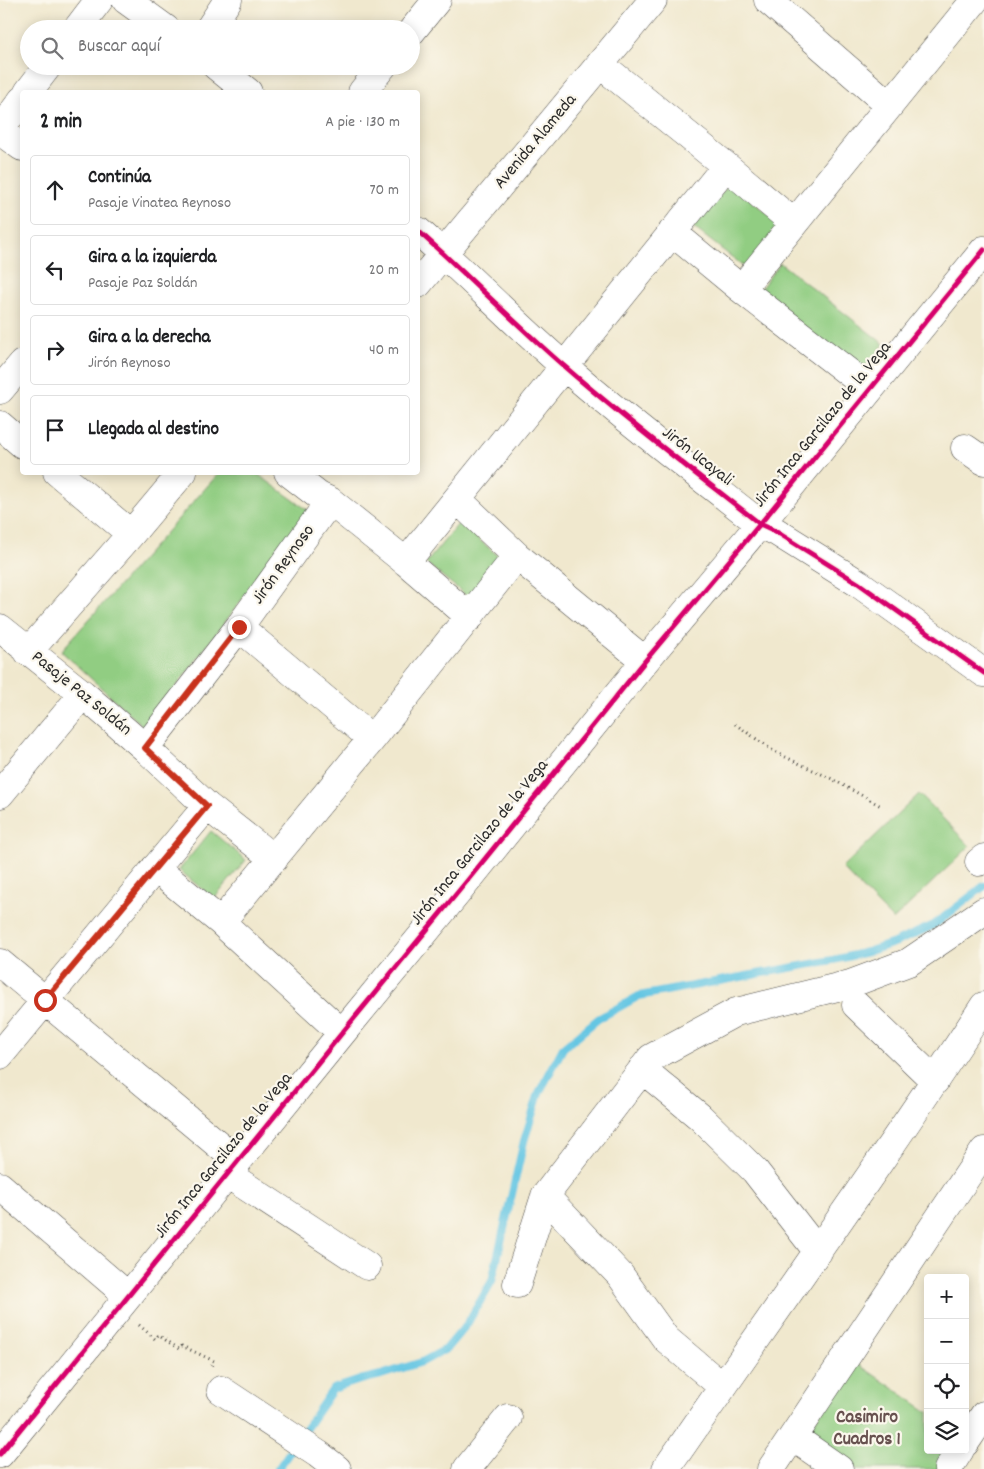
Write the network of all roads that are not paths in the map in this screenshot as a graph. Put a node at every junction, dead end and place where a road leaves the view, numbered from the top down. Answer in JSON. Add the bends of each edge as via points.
{"nodes":[{"id":1,"x":99,"y":0,"type":"edge"},
{"id":2,"x":126,"y":0,"type":"edge"},
{"id":3,"x":228,"y":0,"type":"edge"},
{"id":4,"x":437,"y":0,"type":"edge"},
{"id":5,"x":653,"y":0,"type":"edge"},
{"id":6,"x":768,"y":0,"type":"edge"},
{"id":7,"x":975,"y":0,"type":"edge"},
{"id":8,"x":84,"y":20,"type":"edge"},
{"id":9,"x":154,"y":20,"type":"edge"},
{"id":10,"x":214,"y":20,"type":"edge"},
{"id":11,"x":420,"y":21,"type":"edge"},
{"id":12,"x":601,"y":65,"type":"junction"},
{"id":13,"x":41,"y":75,"type":"edge"},
{"id":14,"x":227,"y":75,"type":"edge"},
{"id":15,"x":376,"y":75,"type":"edge"},
{"id":16,"x":30,"y":90,"type":"edge"},
{"id":17,"x":246,"y":90,"type":"edge"},
{"id":18,"x":364,"y":90,"type":"edge"},
{"id":19,"x":20,"y":103,"type":"edge"},
{"id":20,"x":890,"y":104,"type":"junction"},
{"id":21,"x":0,"y":130,"type":"edge"},
{"id":22,"x":20,"y":145,"type":"edge"},
{"id":23,"x":726,"y":166,"type":"junction"},
{"id":24,"x":794,"y":223,"type":"junction"},
{"id":25,"x":672,"y":232,"type":"junction"},
{"id":26,"x":420,"y":234,"type":"edge"},
{"id":27,"x":984,"y":250,"type":"edge"},
{"id":28,"x":443,"y":253,"type":"junction"},
{"id":29,"x":420,"y":282,"type":"edge"},
{"id":30,"x":741,"y":289,"type":"junction"},
{"id":31,"x":20,"y":366,"type":"edge"},
{"id":32,"x":563,"y":366,"type":"junction"},
{"id":33,"x":870,"y":389,"type":"junction"},
{"id":34,"x":0,"y":390,"type":"edge"},
{"id":35,"x":0,"y":425,"type":"edge"},
{"id":36,"x":20,"y":442,"type":"edge"},
{"id":37,"x":61,"y":475,"type":"edge"},
{"id":38,"x":180,"y":475,"type":"edge"},
{"id":39,"x":292,"y":475,"type":"edge"},
{"id":40,"x":457,"y":499,"type":"junction"},
{"id":41,"x":330,"y":501,"type":"junction"},
{"id":42,"x":760,"y":524,"type":"junction"},
{"id":43,"x":131,"y":534,"type":"junction"},
{"id":44,"x":517,"y":556,"type":"junction"},
{"id":45,"x":406,"y":562,"type":"junction"},
{"id":46,"x":470,"y":617,"type":"junction"},
{"id":47,"x":239,"y":627,"type":"junction"},
{"id":48,"x":0,"y":628,"type":"edge"},
{"id":49,"x":28,"y":652,"type":"junction"},
{"id":50,"x":645,"y":662,"type":"junction"},
{"id":51,"x":984,"y":673,"type":"edge"},
{"id":52,"x":83,"y":694,"type":"junction"},
{"id":53,"x":372,"y":739,"type":"junction"},
{"id":54,"x":145,"y":748,"type":"junction"},
{"id":55,"x":0,"y":794,"type":"edge"},
{"id":56,"x":207,"y":806,"type":"junction"},
{"id":57,"x":274,"y":859,"type":"junction"},
{"id":58,"x":155,"y":868,"type":"junction"},
{"id":59,"x":984,"y":911,"type":"edge"},
{"id":60,"x":221,"y":922,"type":"junction"},
{"id":61,"x":0,"y":963,"type":"edge"},
{"id":62,"x":45,"y":1000,"type":"junction"},
{"id":63,"x":856,"y":1005,"type":"dead end"},
{"id":64,"x":984,"y":1006,"type":"edge"},
{"id":65,"x":342,"y":1033,"type":"junction"},
{"id":66,"x":0,"y":1055,"type":"edge"},
{"id":67,"x":642,"y":1069,"type":"junction"},
{"id":68,"x":936,"y":1081,"type":"junction"},
{"id":69,"x":984,"y":1151,"type":"edge"},
{"id":70,"x":233,"y":1168,"type":"junction"},
{"id":71,"x":1,"y":1188,"type":"edge"},
{"id":72,"x":545,"y":1196,"type":"junction"},
{"id":73,"x":818,"y":1252,"type":"junction"},
{"id":74,"x":367,"y":1266,"type":"dead end"},
{"id":75,"x":517,"y":1284,"type":"dead end"},
{"id":76,"x":128,"y":1296,"type":"junction"},
{"id":77,"x":225,"y":1387,"type":"road end"},
{"id":78,"x":723,"y":1387,"type":"junction"},
{"id":79,"x":984,"y":1415,"type":"edge"},
{"id":80,"x":508,"y":1418,"type":"dead end"},
{"id":81,"x":793,"y":1437,"type":"junction"},
{"id":82,"x":969,"y":1437,"type":"edge"},
{"id":83,"x":0,"y":1454,"type":"edge"},
{"id":84,"x":957,"y":1454,"type":"edge"},
{"id":85,"x":328,"y":1462,"type":"edge"},
{"id":86,"x":467,"y":1469,"type":"edge"},
{"id":87,"x":666,"y":1469,"type":"edge"},
{"id":88,"x":772,"y":1469,"type":"edge"},
{"id":89,"x":839,"y":1469,"type":"edge"},
{"id":90,"x":948,"y":1469,"type":"edge"}],
"edges":[{"from":1,"to":8,"type":"street"},
{"from":2,"to":9,"type":"street"},
{"from":3,"to":10,"type":"street"},
{"from":4,"to":11,"type":"street"},
{"from":5,"to":12,"type":"street","name":"Avenida Alameda"},
{"from":6,"to":20,"type":"street"},
{"from":7,"to":20,"type":"street"},
{"from":12,"to":23,"type":"street"},
{"from":12,"to":28,"type":"street","name":"Avenida Alameda"},
{"from":13,"to":16,"type":"street"},
{"from":14,"to":17,"type":"street"},
{"from":15,"to":18,"type":"street"},
{"from":19,"to":21,"type":"street"},
{"from":20,"to":24,"type":"street"},
{"from":21,"to":22,"type":"street"},
{"from":23,"to":24,"type":"street"},
{"from":23,"to":25,"type":"street"},
{"from":24,"to":30,"type":"street"},
{"from":25,"to":30,"type":"street"},
{"from":25,"to":32,"type":"street"},
{"from":26,"to":28,"type":"street","name":"Jirón Ucayali"},
{"from":27,"to":33,"type":"street","name":"Jirón Inca Garcilazo de la Vega"},
{"from":28,"to":29,"type":"street","name":"Avenida Alameda"},
{"from":28,"to":32,"type":"street","name":"Jirón Ucayali"},
{"from":30,"to":33,"type":"street"},
{"from":31,"to":34,"type":"street"},
{"from":32,"to":40,"type":"street"},
{"from":32,"to":42,"type":"street","name":"Jirón Ucayali"},
{"from":33,"to":42,"type":"street","name":"Jirón Inca Garcilazo de la Vega"},
{"from":35,"to":36,"type":"street"},
{"from":37,"to":43,"type":"street"},
{"from":38,"to":43,"type":"street"},
{"from":39,"to":41,"type":"street"},
{"from":40,"to":44,"type":"street"},
{"from":40,"to":45,"type":"street"},
{"from":41,"to":45,"type":"street"},
{"from":41,"to":47,"type":"street","name":"Jirón Reynoso"},
{"from":42,"to":50,"type":"street","name":"Jirón Inca Garcilazo de la Vega"},
{"from":42,"to":51,"type":"street","name":"Jirón Ucayali","via":[[858,583]]},
{"from":43,"to":49,"type":"street"},
{"from":44,"to":46,"type":"street"},
{"from":44,"to":50,"type":"street"},
{"from":45,"to":46,"type":"street"},
{"from":46,"to":53,"type":"street"},
{"from":47,"to":53,"type":"street"},
{"from":47,"to":54,"type":"street","name":"Jirón Reynoso"},
{"from":48,"to":49,"type":"street","name":"Pasaje Paz Soldán"},
{"from":49,"to":52,"type":"street","name":"Pasaje Paz Soldán"},
{"from":50,"to":65,"type":"street","name":"Jirón Inca Garcilazo de la Vega"},
{"from":52,"to":54,"type":"street","name":"Pasaje Paz Soldán"},
{"from":52,"to":55,"type":"street"},
{"from":53,"to":57,"type":"street"},
{"from":54,"to":56,"type":"street","name":"Pasaje Paz Soldán"},
{"from":56,"to":57,"type":"street","name":"Pasaje Paz Soldán"},
{"from":56,"to":58,"type":"street"},
{"from":57,"to":60,"type":"street"},
{"from":58,"to":60,"type":"street"},
{"from":58,"to":62,"type":"street"},
{"from":59,"to":67,"type":"street","via":[[909,962],[850,984],[736,1012],[651,1058]]},
{"from":60,"to":65,"type":"street"},
{"from":61,"to":62,"type":"street"},
{"from":62,"to":66,"type":"street"},
{"from":62,"to":70,"type":"street"},
{"from":63,"to":68,"type":"street"},
{"from":64,"to":68,"type":"street"},
{"from":65,"to":70,"type":"street","name":"Jirón Inca Garcilazo de la Vega"},
{"from":67,"to":72,"type":"street"},
{"from":67,"to":73,"type":"street","via":[[755,1171]]},
{"from":68,"to":73,"type":"street"},
{"from":69,"to":81,"type":"street"},
{"from":70,"to":74,"type":"street"},
{"from":70,"to":76,"type":"street","name":"Jirón Inca Garcilazo de la Vega"},
{"from":71,"to":76,"type":"street"},
{"from":72,"to":75,"type":"street"},
{"from":72,"to":78,"type":"street","via":[[620,1276],[666,1339]]},
{"from":73,"to":78,"type":"street"},
{"from":76,"to":83,"type":"street","name":"Jirón Inca Garcilazo de la Vega"},
{"from":77,"to":85,"type":"street"},
{"from":78,"to":87,"type":"street"},
{"from":79,"to":82,"type":"street"},
{"from":80,"to":86,"type":"street"},
{"from":81,"to":88,"type":"street"},
{"from":81,"to":89,"type":"street"},
{"from":84,"to":90,"type":"street"}]}
